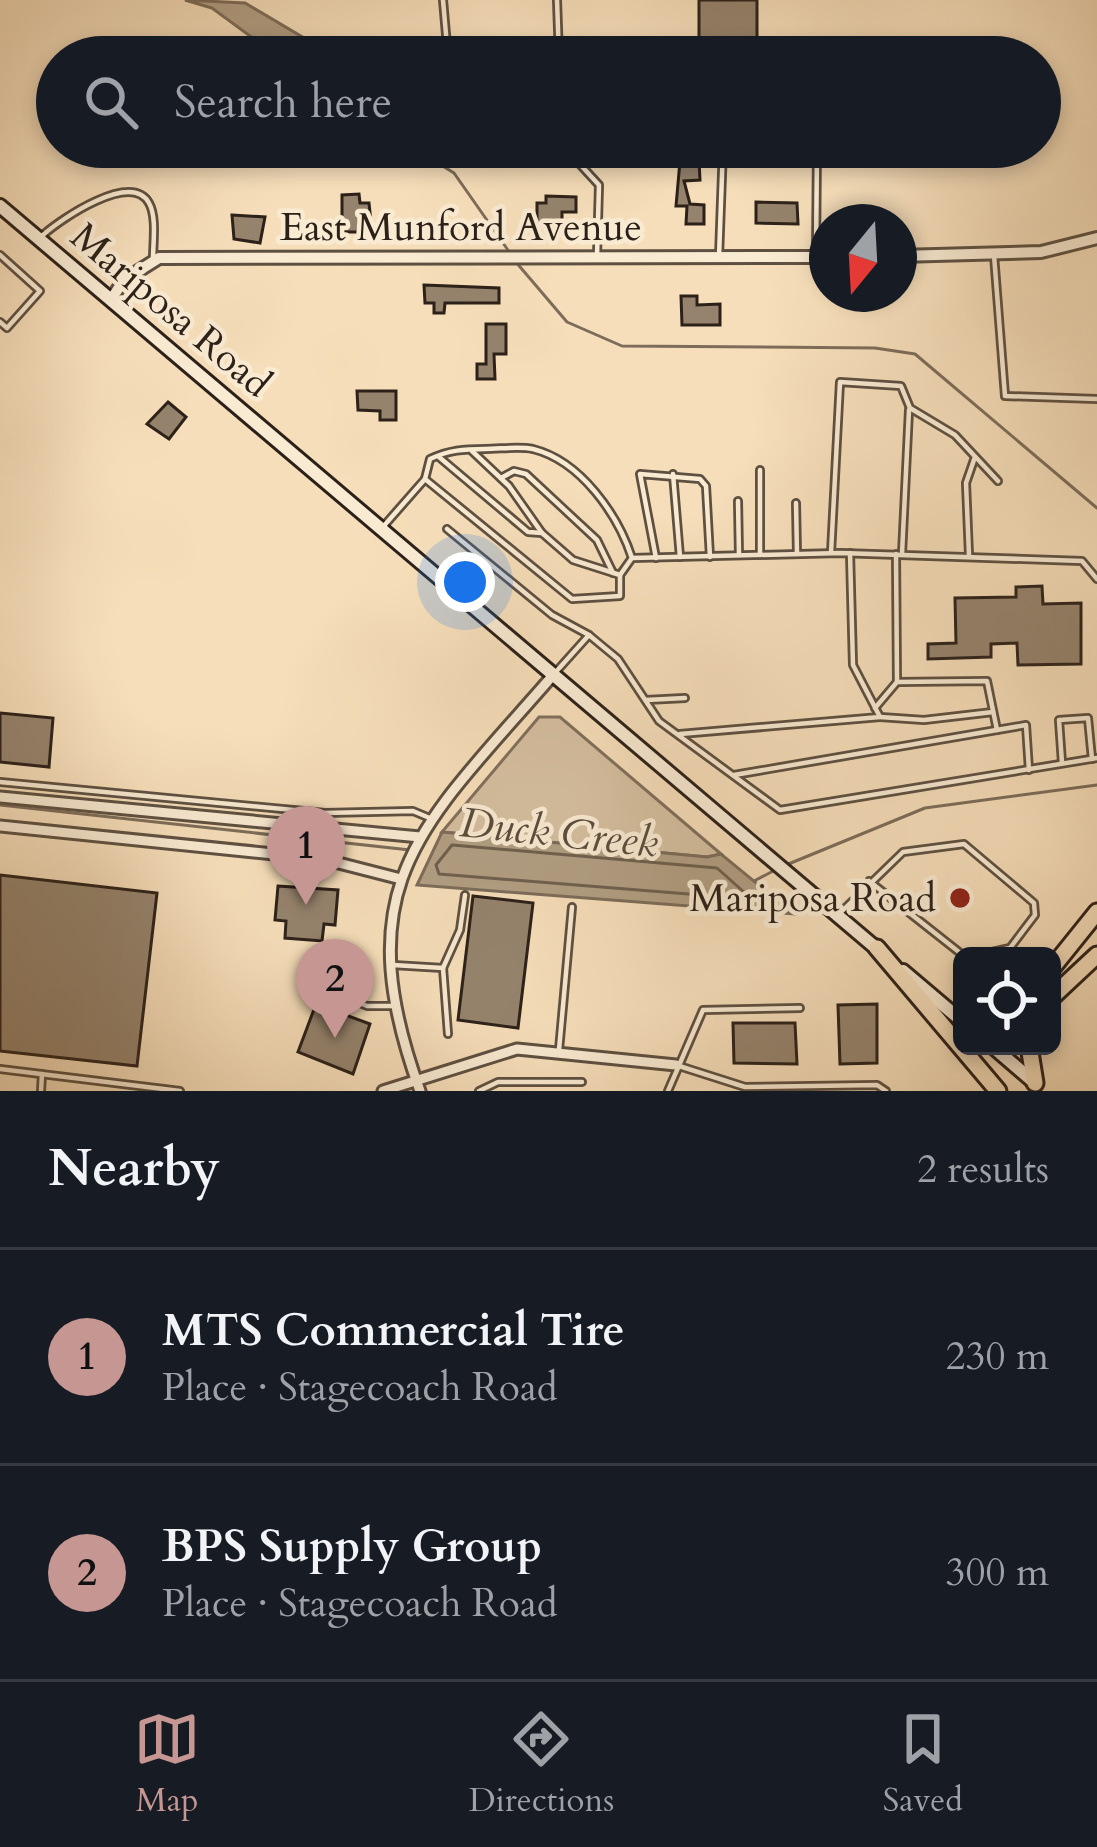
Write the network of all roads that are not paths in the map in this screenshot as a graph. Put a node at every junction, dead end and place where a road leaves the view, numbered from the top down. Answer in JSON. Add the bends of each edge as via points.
{"nodes":[{"id":1,"x":443,"y":0,"type":"edge"},
{"id":2,"x":557,"y":0,"type":"edge"},
{"id":3,"x":446,"y":36,"type":"edge"},
{"id":4,"x":558,"y":36,"type":"edge"},
{"id":5,"x":583,"y":168,"type":"edge"},
{"id":6,"x":723,"y":168,"type":"edge"},
{"id":7,"x":818,"y":168,"type":"edge"},
{"id":8,"x":820,"y":204,"type":"edge"},
{"id":9,"x":0,"y":206,"type":"edge"},
{"id":10,"x":1097,"y":238,"type":"edge"},
{"id":11,"x":39,"y":239,"type":"junction"},
{"id":12,"x":0,"y":255,"type":"edge"},
{"id":13,"x":994,"y":255,"type":"junction"},
{"id":14,"x":597,"y":256,"type":"junction"},
{"id":15,"x":917,"y":256,"type":"edge"},
{"id":16,"x":719,"y":257,"type":"junction"},
{"id":17,"x":809,"y":257,"type":"edge"},
{"id":18,"x":153,"y":259,"type":"junction"},
{"id":19,"x":112,"y":298,"type":"junction"},
{"id":20,"x":0,"y":322,"type":"edge"},
{"id":21,"x":1097,"y":399,"type":"edge"},
{"id":22,"x":910,"y":407,"type":"junction"},
{"id":23,"x":470,"y":449,"type":"junction"},
{"id":24,"x":437,"y":455,"type":"junction"},
{"id":25,"x":975,"y":457,"type":"junction"},
{"id":26,"x":760,"y":470,"type":"dead end"},
{"id":27,"x":673,"y":474,"type":"junction"},
{"id":28,"x":501,"y":478,"type":"junction"},
{"id":29,"x":425,"y":479,"type":"junction"},
{"id":30,"x":998,"y":481,"type":"dead end"},
{"id":31,"x":738,"y":501,"type":"dead end"},
{"id":32,"x":796,"y":503,"type":"dead end"},
{"id":33,"x":382,"y":528,"type":"junction"},
{"id":34,"x":447,"y":529,"type":"dead end"},
{"id":35,"x":542,"y":532,"type":"junction"},
{"id":36,"x":850,"y":553,"type":"junction"},
{"id":37,"x":796,"y":554,"type":"junction"},
{"id":38,"x":831,"y":554,"type":"junction"},
{"id":39,"x":899,"y":554,"type":"junction"},
{"id":40,"x":760,"y":555,"type":"junction"},
{"id":41,"x":969,"y":555,"type":"junction"},
{"id":42,"x":710,"y":556,"type":"junction"},
{"id":43,"x":739,"y":556,"type":"junction"},
{"id":44,"x":680,"y":557,"type":"junction"},
{"id":45,"x":656,"y":558,"type":"junction"},
{"id":46,"x":632,"y":559,"type":"junction"},
{"id":47,"x":617,"y":574,"type":"junction"},
{"id":48,"x":1097,"y":579,"type":"edge"},
{"id":49,"x":590,"y":635,"type":"junction"},
{"id":50,"x":554,"y":674,"type":"junction"},
{"id":51,"x":897,"y":682,"type":"junction"},
{"id":52,"x":686,"y":698,"type":"dead end"},
{"id":53,"x":646,"y":700,"type":"junction"},
{"id":54,"x":875,"y":708,"type":"junction"},
{"id":55,"x":993,"y":712,"type":"junction"},
{"id":56,"x":880,"y":717,"type":"junction"},
{"id":57,"x":997,"y":730,"type":"junction"},
{"id":58,"x":680,"y":734,"type":"junction"},
{"id":59,"x":1095,"y":758,"type":"edge"},
{"id":60,"x":1062,"y":763,"type":"junction"},
{"id":61,"x":1029,"y":770,"type":"junction"},
{"id":62,"x":734,"y":775,"type":"junction"},
{"id":63,"x":0,"y":782,"type":"edge"},
{"id":64,"x":0,"y":797,"type":"edge"},
{"id":65,"x":432,"y":819,"type":"junction"},
{"id":66,"x":0,"y":826,"type":"edge"},
{"id":67,"x":420,"y":837,"type":"junction"},
{"id":68,"x":401,"y":879,"type":"junction"},
{"id":69,"x":868,"y":881,"type":"junction"},
{"id":70,"x":465,"y":895,"type":"dead end"},
{"id":71,"x":572,"y":907,"type":"dead end"},
{"id":72,"x":1097,"y":912,"type":"edge"},
{"id":73,"x":838,"y":915,"type":"junction"},
{"id":74,"x":953,"y":947,"type":"edge"},
{"id":75,"x":1011,"y":947,"type":"edge"},
{"id":76,"x":877,"y":948,"type":"junction"},
{"id":77,"x":1097,"y":955,"type":"edge"},
{"id":78,"x":1061,"y":957,"type":"edge"},
{"id":79,"x":387,"y":965,"type":"junction"},
{"id":80,"x":443,"y":968,"type":"junction"},
{"id":81,"x":326,"y":989,"type":"dead end"},
{"id":82,"x":1061,"y":989,"type":"edge"},
{"id":83,"x":393,"y":1006,"type":"junction"},
{"id":84,"x":800,"y":1008,"type":"dead end"},
{"id":85,"x":953,"y":1013,"type":"edge"},
{"id":86,"x":448,"y":1034,"type":"dead end"},
{"id":87,"x":559,"y":1050,"type":"junction"},
{"id":88,"x":1002,"y":1055,"type":"edge"},
{"id":89,"x":1030,"y":1055,"type":"edge"},
{"id":90,"x":676,"y":1065,"type":"junction"},
{"id":91,"x":0,"y":1069,"type":"edge"},
{"id":92,"x":42,"y":1074,"type":"junction"},
{"id":93,"x":582,"y":1082,"type":"dead end"},
{"id":94,"x":1035,"y":1083,"type":"joint"},
{"id":95,"x":418,"y":1086,"type":"edge"},
{"id":96,"x":746,"y":1089,"type":"edge"},
{"id":97,"x":41,"y":1091,"type":"edge"},
{"id":98,"x":180,"y":1091,"type":"edge"},
{"id":99,"x":383,"y":1091,"type":"edge"},
{"id":100,"x":479,"y":1091,"type":"edge"},
{"id":101,"x":668,"y":1091,"type":"edge"},
{"id":102,"x":886,"y":1091,"type":"edge"},
{"id":103,"x":998,"y":1091,"type":"edge"}],
"edges":[{"from":1,"to":3,"type":"lane"},
{"from":2,"to":4,"type":"lane"},
{"from":5,"to":14,"type":"lane","via":[[599,185]]},
{"from":6,"to":16,"type":"lane"},
{"from":7,"to":8,"type":"lane"},
{"from":9,"to":11,"type":"main road","name":"Mariposa Road"},
{"from":10,"to":13,"type":"street"},
{"from":11,"to":18,"type":"lane","via":[[106,195],[129,191],[152,207]]},
{"from":11,"to":19,"type":"main road","name":"Mariposa Road"},
{"from":12,"to":20,"type":"lane","via":[[40,291],[7,328]]},
{"from":13,"to":15,"type":"street"},
{"from":13,"to":21,"type":"lane","via":[[1005,396]]},
{"from":14,"to":16,"type":"street","name":"East Munford Avenue"},
{"from":14,"to":18,"type":"street","name":"East Munford Avenue"},
{"from":16,"to":17,"type":"street","name":"East Munford Avenue"},
{"from":18,"to":19,"type":"street"},
{"from":19,"to":33,"type":"main road","name":"Mariposa Road"},
{"from":22,"to":25,"type":"lane"},
{"from":22,"to":38,"type":"lane","via":[[901,386],[840,382]]},
{"from":22,"to":39,"type":"lane"},
{"from":23,"to":24,"type":"lane"},
{"from":23,"to":28,"type":"lane"},
{"from":23,"to":46,"type":"lane","via":[[532,449],[570,467],[623,531]]},
{"from":24,"to":29,"type":"lane"},
{"from":24,"to":35,"type":"lane","via":[[502,514]]},
{"from":25,"to":30,"type":"lane"},
{"from":25,"to":41,"type":"lane","via":[[966,483]]},
{"from":26,"to":40,"type":"lane"},
{"from":27,"to":42,"type":"lane","via":[[706,486]]},
{"from":27,"to":44,"type":"lane"},
{"from":27,"to":45,"type":"lane","via":[[640,474]]},
{"from":28,"to":35,"type":"lane"},
{"from":28,"to":47,"type":"lane","via":[[526,473],[597,540]]},
{"from":29,"to":33,"type":"lane"},
{"from":29,"to":47,"type":"lane","via":[[572,599],[620,596]]},
{"from":31,"to":43,"type":"lane"},
{"from":32,"to":37,"type":"lane"},
{"from":33,"to":50,"type":"main road","name":"Mariposa Road"},
{"from":34,"to":49,"type":"lane","via":[[552,615]]},
{"from":35,"to":47,"type":"lane","via":[[573,560]]},
{"from":36,"to":38,"type":"lane"},
{"from":36,"to":39,"type":"lane"},
{"from":36,"to":54,"type":"lane","via":[[853,665]]},
{"from":37,"to":38,"type":"lane"},
{"from":37,"to":40,"type":"lane"},
{"from":39,"to":41,"type":"lane"},
{"from":39,"to":51,"type":"lane"},
{"from":40,"to":43,"type":"lane"},
{"from":41,"to":48,"type":"lane","via":[[1082,561]]},
{"from":42,"to":43,"type":"lane"},
{"from":42,"to":44,"type":"lane"},
{"from":44,"to":45,"type":"lane"},
{"from":45,"to":46,"type":"lane"},
{"from":46,"to":47,"type":"lane"},
{"from":49,"to":50,"type":"lane"},
{"from":49,"to":53,"type":"lane","via":[[618,658]]},
{"from":50,"to":65,"type":"street"},
{"from":50,"to":73,"type":"main road","name":"Mariposa Road"},
{"from":51,"to":54,"type":"lane"},
{"from":51,"to":55,"type":"lane","via":[[987,681]]},
{"from":52,"to":53,"type":"lane"},
{"from":53,"to":58,"type":"lane"},
{"from":54,"to":56,"type":"lane"},
{"from":55,"to":56,"type":"lane"},
{"from":55,"to":57,"type":"lane"},
{"from":56,"to":58,"type":"lane"},
{"from":57,"to":61,"type":"lane","via":[[1026,725]]},
{"from":57,"to":62,"type":"lane"},
{"from":58,"to":62,"type":"lane"},
{"from":59,"to":60,"type":"lane"},
{"from":59,"to":60,"type":"lane","via":[[1088,718],[1059,721]]},
{"from":60,"to":61,"type":"lane"},
{"from":61,"to":62,"type":"lane","via":[[780,810]]},
{"from":63,"to":65,"type":"lane","via":[[325,813],[413,811]]},
{"from":64,"to":67,"type":"street"},
{"from":65,"to":67,"type":"street"},
{"from":66,"to":68,"type":"street","via":[[323,859]]},
{"from":67,"to":68,"type":"street"},
{"from":68,"to":79,"type":"street"},
{"from":69,"to":73,"type":"lane"},
{"from":69,"to":74,"type":"lane"},
{"from":69,"to":75,"type":"lane","via":[[903,852],[964,844],[1034,903],[1035,915]]},
{"from":70,"to":80,"type":"lane"},
{"from":71,"to":87,"type":"lane"},
{"from":72,"to":78,"type":"highway"},
{"from":73,"to":76,"type":"main road","name":"Mariposa Road"},
{"from":76,"to":85,"type":"main road","name":"Mariposa Road"},
{"from":76,"to":103,"type":"highway"},
{"from":77,"to":82,"type":"highway"},
{"from":79,"to":80,"type":"lane"},
{"from":79,"to":83,"type":"street"},
{"from":80,"to":86,"type":"lane"},
{"from":81,"to":83,"type":"lane","via":[[367,1006]]},
{"from":83,"to":95,"type":"street"},
{"from":84,"to":90,"type":"lane","via":[[704,1010]]},
{"from":87,"to":90,"type":"street"},
{"from":87,"to":95,"type":"street","via":[[506,1051]]},
{"from":88,"to":94,"type":"main road"},
{"from":89,"to":94,"type":"highway"},
{"from":90,"to":96,"type":"lane"},
{"from":90,"to":101,"type":"lane"},
{"from":91,"to":92,"type":"lane"},
{"from":92,"to":97,"type":"lane"},
{"from":92,"to":98,"type":"lane"},
{"from":93,"to":100,"type":"lane","via":[[498,1082]]},
{"from":95,"to":99,"type":"street"},
{"from":96,"to":102,"type":"lane"}]}
